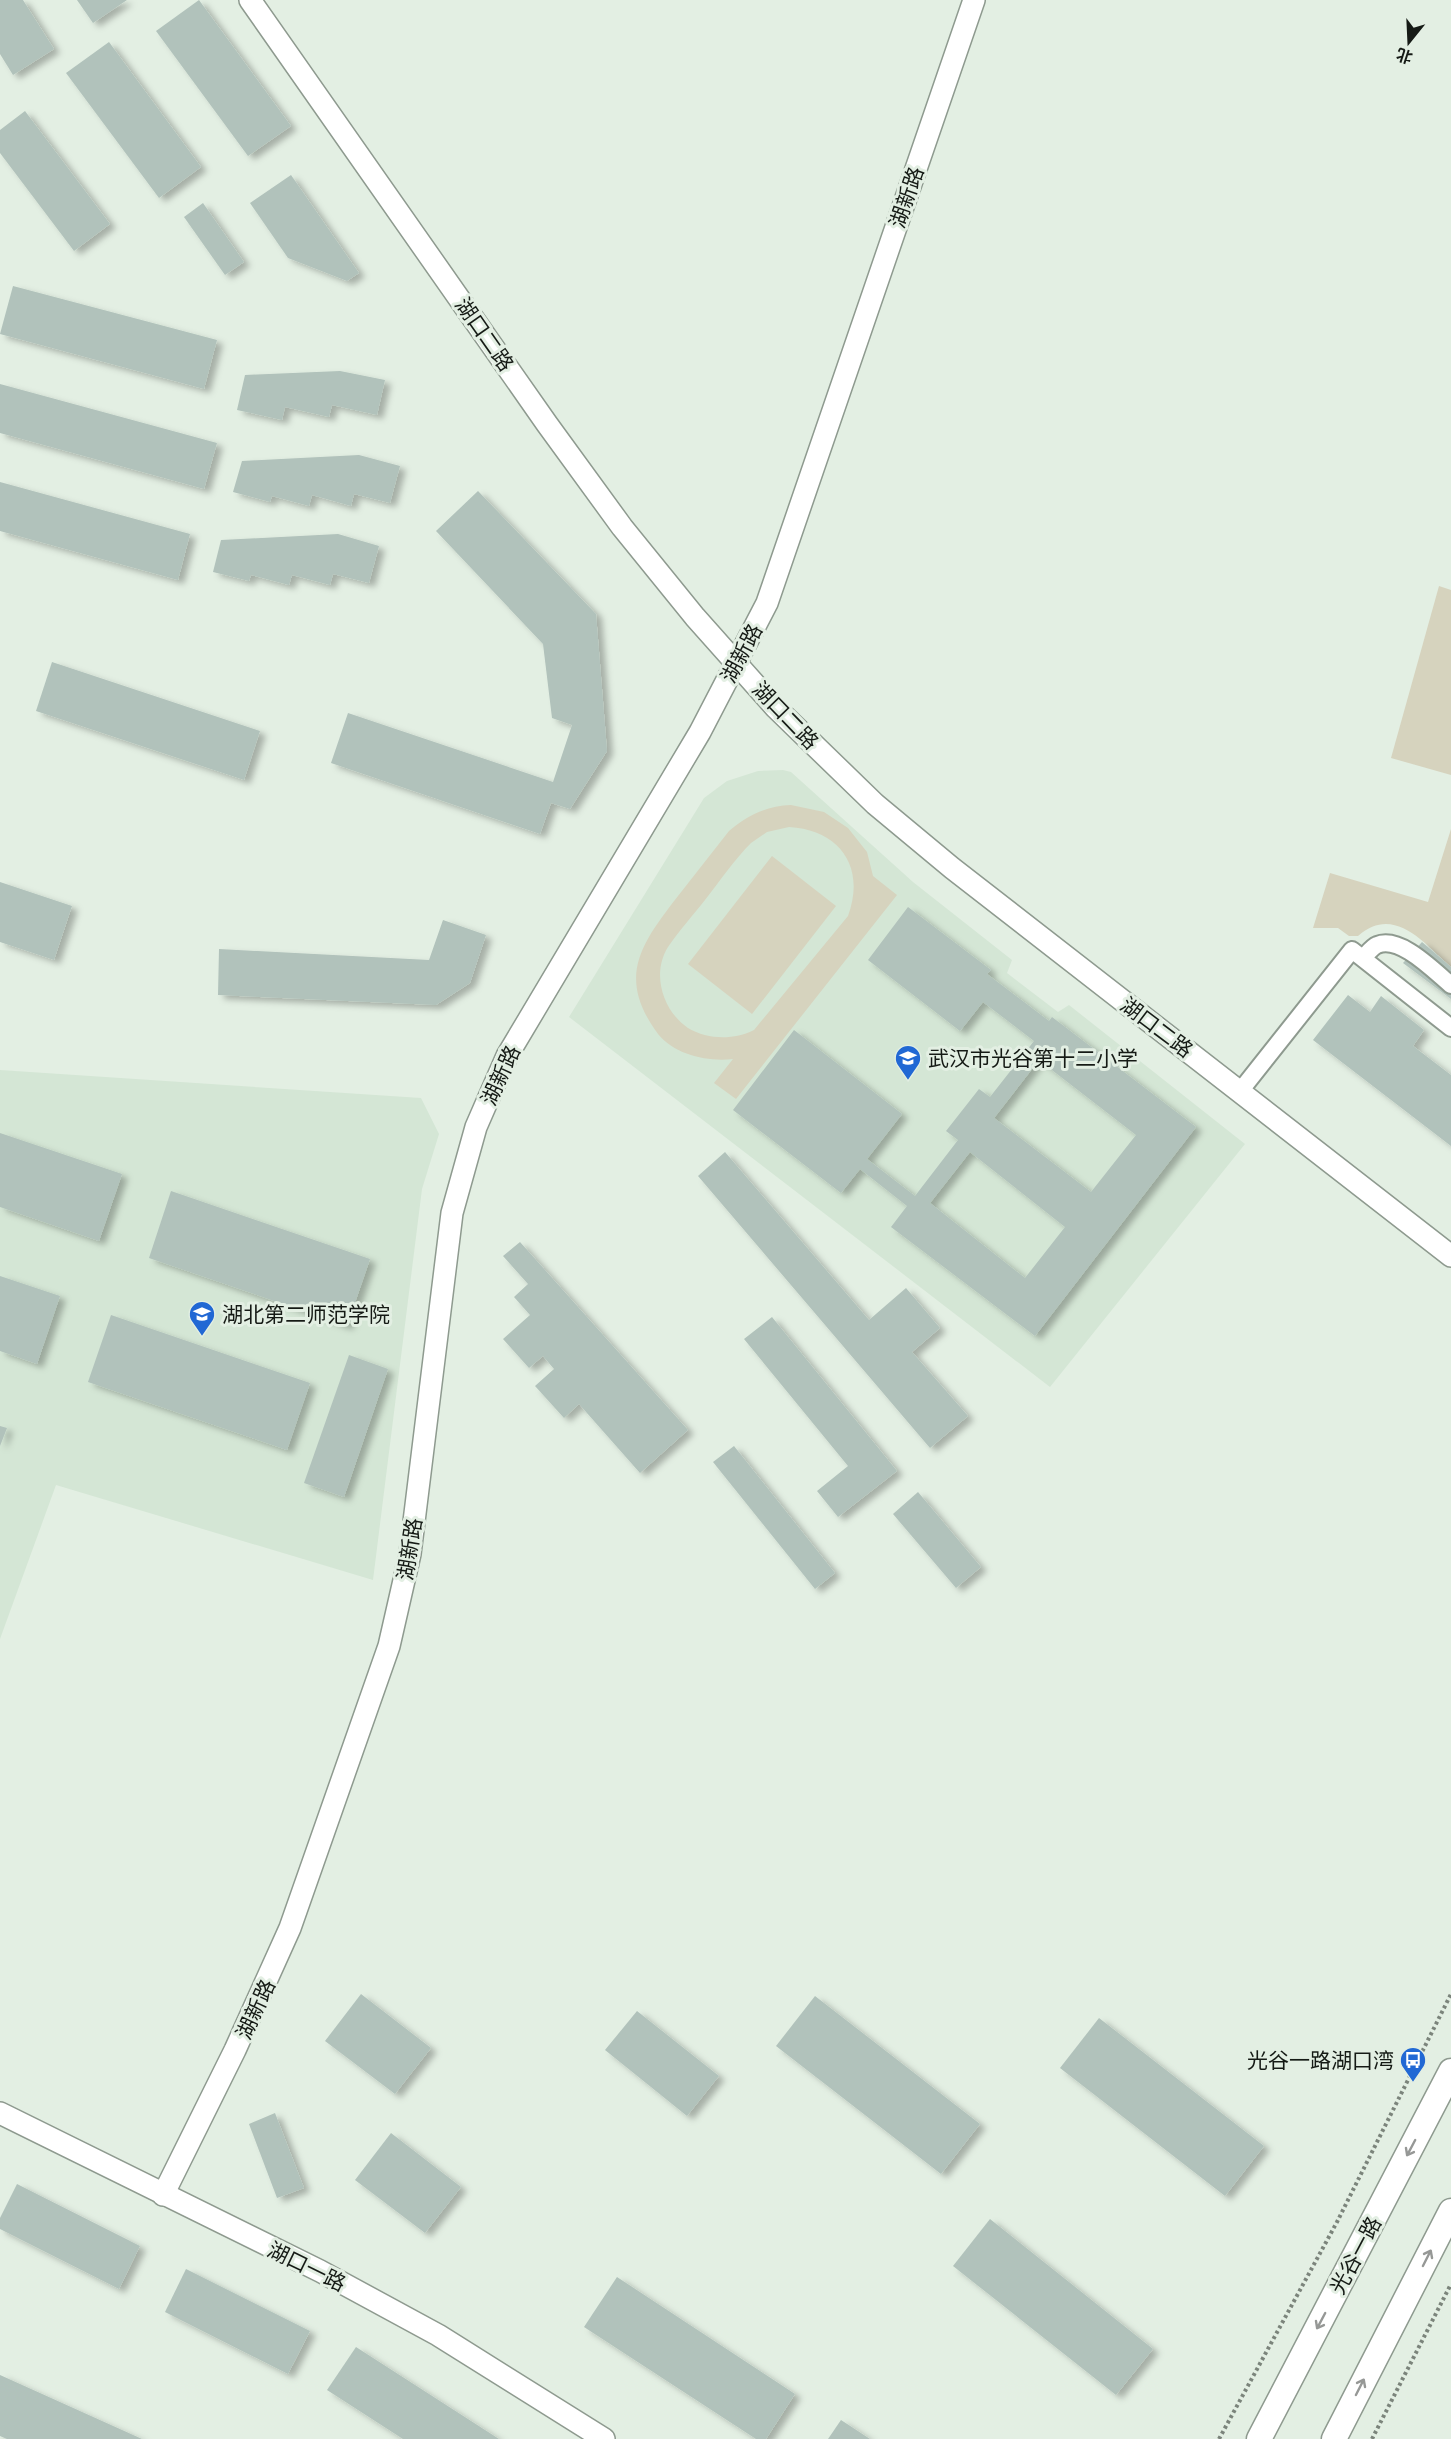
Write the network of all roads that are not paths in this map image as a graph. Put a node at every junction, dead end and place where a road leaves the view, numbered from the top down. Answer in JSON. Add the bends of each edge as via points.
{"nodes":[{"id":1,"x":250,"y":0,"type":"edge"},
{"id":2,"x":974,"y":0,"type":"edge"},
{"id":3,"x":736,"y":663,"type":"junction"},
{"id":4,"x":1363,"y":958,"type":"junction"},
{"id":5,"x":1451,"y":985,"type":"edge"},
{"id":6,"x":1451,"y":1028,"type":"edge"},
{"id":7,"x":1241,"y":1090,"type":"junction"},
{"id":8,"x":1451,"y":1256,"type":"edge"},
{"id":9,"x":1451,"y":2071,"type":"edge"},
{"id":10,"x":0,"y":2113,"type":"edge"},
{"id":11,"x":163,"y":2195,"type":"junction"},
{"id":12,"x":1451,"y":2211,"type":"edge"},
{"id":13,"x":604,"y":2439,"type":"edge"},
{"id":14,"x":1259,"y":2439,"type":"edge"},
{"id":15,"x":1334,"y":2439,"type":"edge"}],
"edges":[{"from":1,"to":3,"type":"street","name":"湖口二路","via":[[622,527]]},
{"from":2,"to":3,"type":"street","name":"湖新路","via":[[767,603]]},
{"from":3,"to":7,"type":"street","name":"湖口二路","via":[[776,708],[875,804],[952,868]]},
{"from":3,"to":11,"type":"street","name":"湖新路","via":[[700,732],[507,1056],[476,1127],[450,1225],[410,1554],[389,1646],[290,1928],[240,2041]]},
{"from":4,"to":5,"type":"street","via":[[1376,945],[1390,943],[1412,953]]},
{"from":4,"to":6,"type":"street"},
{"from":4,"to":7,"type":"street","via":[[1352,950]]},
{"from":7,"to":8,"type":"street","name":"湖口二路"},
{"from":9,"to":14,"type":"main road","name":"光谷一路","one_way":true},
{"from":10,"to":11,"type":"street","name":"湖口一路"},
{"from":11,"to":13,"type":"street","name":"湖口一路","via":[[320,2271],[438,2335]]},
{"from":15,"to":12,"type":"main road","one_way":true}]}
